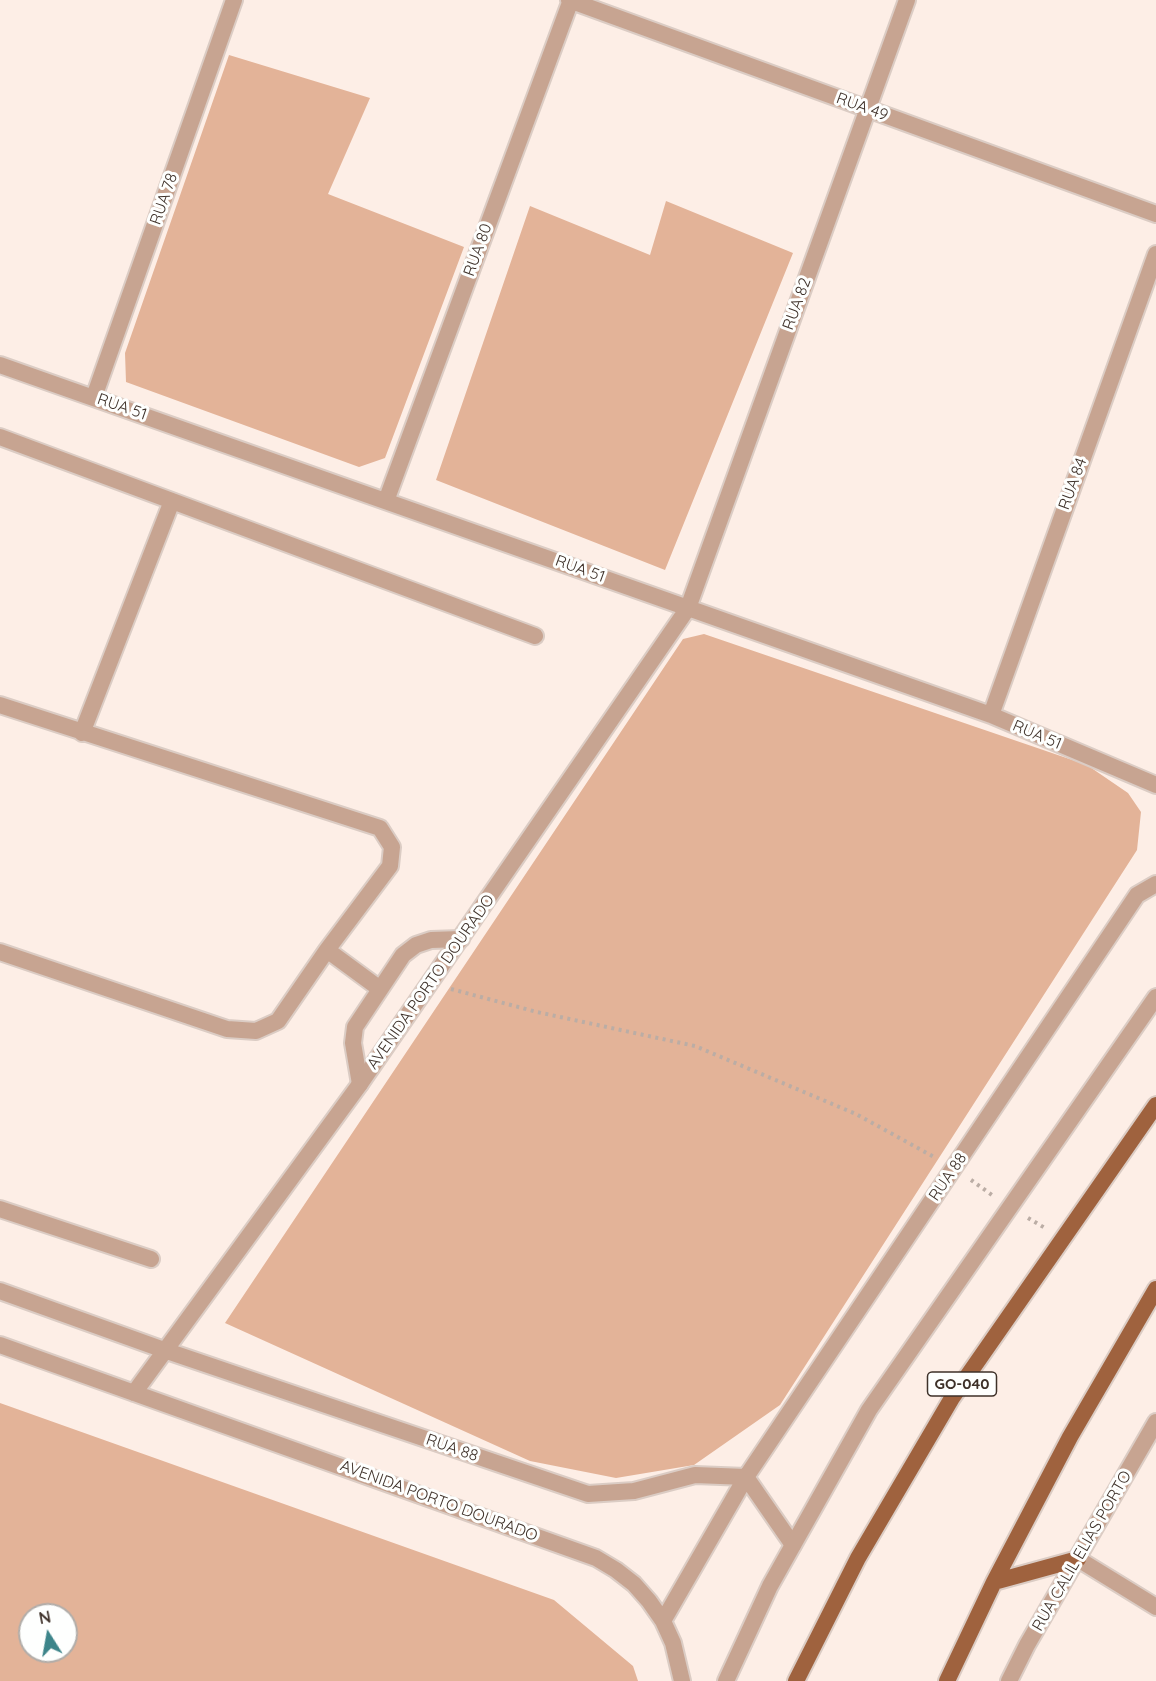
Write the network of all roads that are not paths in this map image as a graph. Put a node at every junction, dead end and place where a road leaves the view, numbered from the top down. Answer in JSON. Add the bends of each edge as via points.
{"nodes":[{"id":1,"x":234,"y":0,"type":"edge"},
{"id":2,"x":570,"y":0,"type":"edge"},
{"id":3,"x":907,"y":0,"type":"edge"},
{"id":4,"x":867,"y":109,"type":"junction"},
{"id":5,"x":1156,"y":214,"type":"edge"},
{"id":6,"x":1156,"y":254,"type":"edge"},
{"id":7,"x":0,"y":365,"type":"edge"},
{"id":8,"x":94,"y":397,"type":"junction"},
{"id":9,"x":0,"y":437,"type":"edge"},
{"id":10,"x":172,"y":501,"type":"junction"},
{"id":11,"x":386,"y":501,"type":"junction"},
{"id":12,"x":688,"y":608,"type":"junction"},
{"id":13,"x":536,"y":636,"type":"dead end"},
{"id":14,"x":0,"y":705,"type":"edge"},
{"id":15,"x":991,"y":715,"type":"junction"},
{"id":16,"x":82,"y":733,"type":"junction"},
{"id":17,"x":1156,"y":784,"type":"edge"},
{"id":18,"x":1156,"y":884,"type":"edge"},
{"id":19,"x":460,"y":939,"type":"junction"},
{"id":20,"x":327,"y":950,"type":"junction"},
{"id":21,"x":0,"y":952,"type":"edge"},
{"id":22,"x":380,"y":989,"type":"junction"},
{"id":23,"x":1156,"y":997,"type":"edge"},
{"id":24,"x":360,"y":1084,"type":"junction"},
{"id":25,"x":1156,"y":1106,"type":"edge"},
{"id":26,"x":0,"y":1209,"type":"edge"},
{"id":27,"x":151,"y":1259,"type":"dead end"},
{"id":28,"x":1156,"y":1289,"type":"edge"},
{"id":29,"x":0,"y":1292,"type":"edge"},
{"id":30,"x":0,"y":1345,"type":"edge"},
{"id":31,"x":164,"y":1350,"type":"junction"},
{"id":32,"x":134,"y":1393,"type":"junction"},
{"id":33,"x":1156,"y":1422,"type":"edge"},
{"id":34,"x":746,"y":1477,"type":"junction"},
{"id":35,"x":793,"y":1545,"type":"junction"},
{"id":36,"x":1078,"y":1559,"type":"junction"},
{"id":37,"x":994,"y":1582,"type":"junction"},
{"id":38,"x":1156,"y":1607,"type":"edge"},
{"id":39,"x":663,"y":1621,"type":"junction"},
{"id":40,"x":682,"y":1681,"type":"edge"},
{"id":41,"x":726,"y":1681,"type":"edge"},
{"id":42,"x":796,"y":1681,"type":"edge"},
{"id":43,"x":947,"y":1681,"type":"edge"},
{"id":44,"x":1009,"y":1681,"type":"edge"}],
"edges":[{"from":1,"to":8,"type":"street","name":"RUA 78"},
{"from":2,"to":4,"type":"street","name":"RUA 49"},
{"from":2,"to":11,"type":"street","name":"RUA 80"},
{"from":3,"to":4,"type":"street","name":"RUA 82"},
{"from":4,"to":5,"type":"street","name":"RUA 49"},
{"from":4,"to":12,"type":"street","name":"RUA 82"},
{"from":6,"to":15,"type":"street","name":"RUA 84"},
{"from":7,"to":8,"type":"street","name":"RUA 51"},
{"from":8,"to":11,"type":"street","name":"RUA 51"},
{"from":9,"to":10,"type":"street"},
{"from":10,"to":13,"type":"street"},
{"from":10,"to":16,"type":"street"},
{"from":11,"to":12,"type":"street","name":"RUA 51"},
{"from":12,"to":15,"type":"street","name":"RUA 51"},
{"from":12,"to":19,"type":"street","name":"AVENIDA PORTO DOURADO"},
{"from":14,"to":16,"type":"street"},
{"from":15,"to":17,"type":"street","name":"RUA 51"},
{"from":16,"to":20,"type":"street","via":[[380,828],[392,847],[390,866]]},
{"from":18,"to":34,"type":"street","name":"RUA 88","via":[[1137,895]]},
{"from":19,"to":22,"type":"street","via":[[416,945]]},
{"from":19,"to":24,"type":"street","name":"AVENIDA PORTO DOURADO"},
{"from":20,"to":21,"type":"street","via":[[278,1021],[256,1031],[227,1029]]},
{"from":20,"to":22,"type":"street"},
{"from":22,"to":24,"type":"street","via":[[355,1027],[353,1043]]},
{"from":23,"to":35,"type":"street","via":[[869,1410]]},
{"from":24,"to":31,"type":"street","name":"AVENIDA PORTO DOURADO"},
{"from":25,"to":42,"type":"main road","number":"GO-040","via":[[952,1398],[858,1558]]},
{"from":26,"to":27,"type":"street"},
{"from":28,"to":37,"type":"main road","via":[[1070,1437]]},
{"from":29,"to":31,"type":"street"},
{"from":30,"to":32,"type":"street","name":"AVENIDA PORTO DOURADO"},
{"from":31,"to":32,"type":"street","name":"AVENIDA PORTO DOURADO"},
{"from":31,"to":34,"type":"street","name":"RUA 88","via":[[588,1494],[634,1491],[695,1475]]},
{"from":32,"to":39,"type":"street","name":"AVENIDA PORTO DOURADO","via":[[596,1558],[634,1584]]},
{"from":33,"to":36,"type":"street","name":"RUA CALIL ELIAS PORTO"},
{"from":34,"to":35,"type":"street"},
{"from":34,"to":39,"type":"street","name":"RUA 88"},
{"from":35,"to":41,"type":"street"},
{"from":36,"to":37,"type":"main road"},
{"from":36,"to":38,"type":"street"},
{"from":36,"to":44,"type":"street","name":"RUA CALIL ELIAS PORTO"},
{"from":37,"to":43,"type":"main road"},
{"from":39,"to":40,"type":"street","name":"AVENIDA PORTO DOURADO","via":[[674,1643]]}]}
